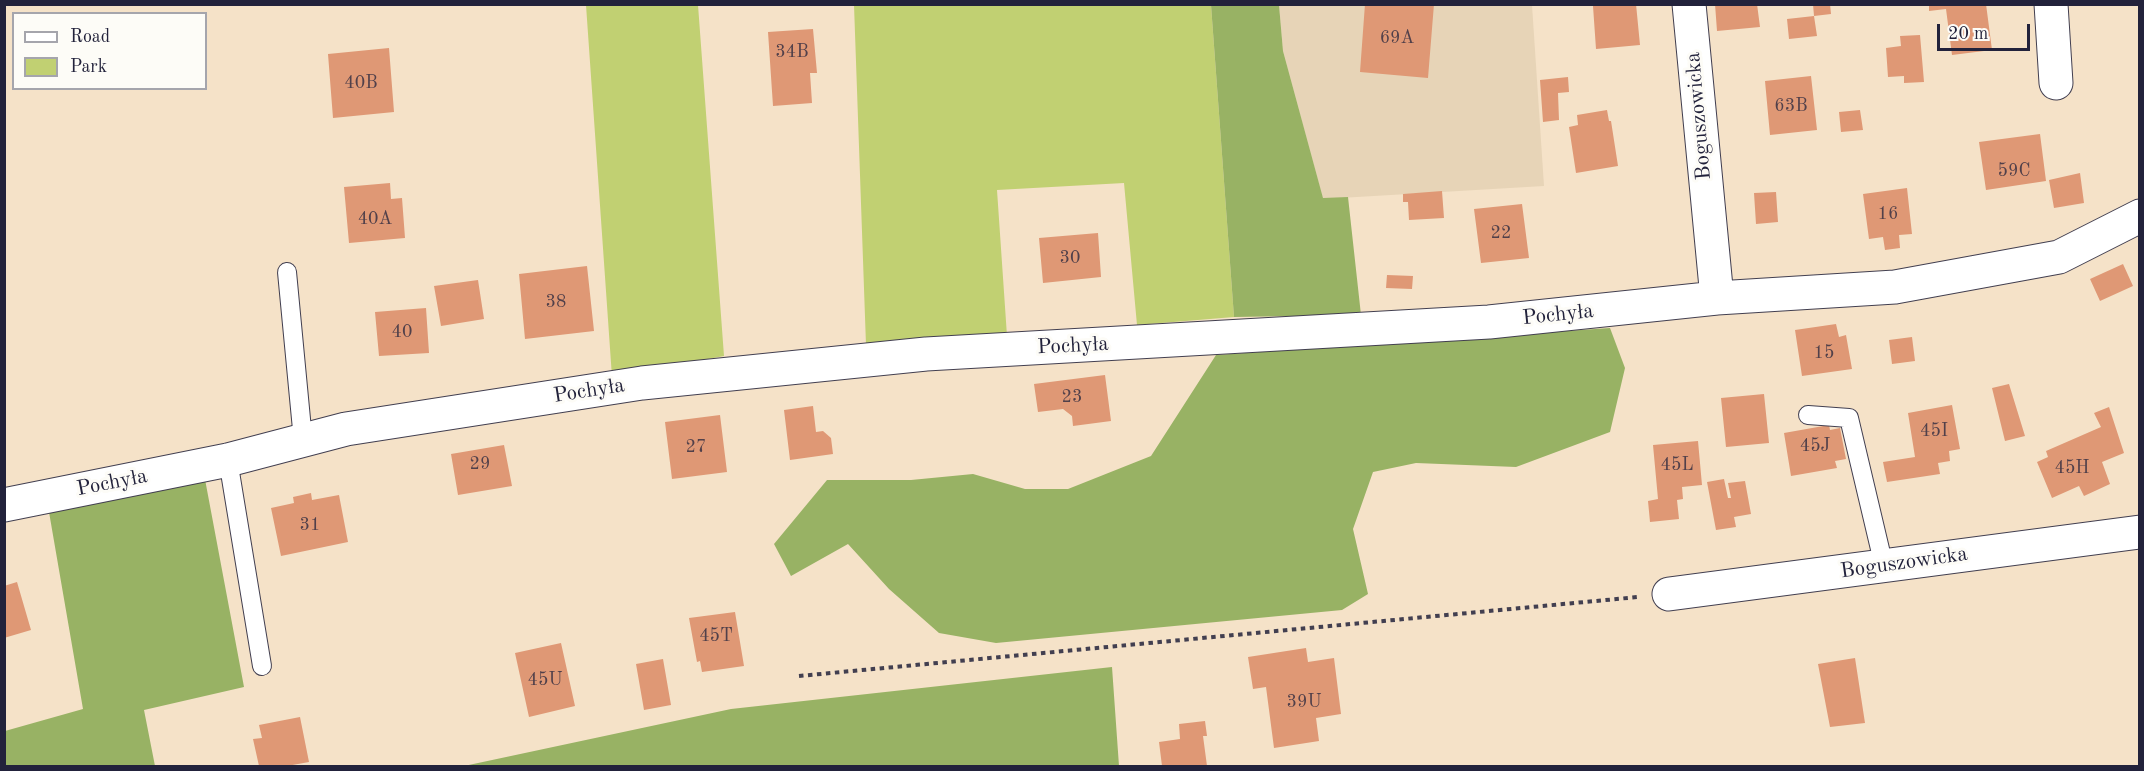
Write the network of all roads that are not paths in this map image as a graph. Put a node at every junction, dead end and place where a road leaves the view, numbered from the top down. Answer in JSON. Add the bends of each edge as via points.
{"nodes":[{"id":1,"x":1689,"y":4,"type":"edge"},
{"id":2,"x":2051,"y":4,"type":"edge"},
{"id":3,"x":2056,"y":83,"type":"dead end"},
{"id":4,"x":2139,"y":216,"type":"edge"},
{"id":5,"x":287,"y":272,"type":"dead end"},
{"id":6,"x":1717,"y":298,"type":"junction"},
{"id":7,"x":1808,"y":415,"type":"dead end"},
{"id":8,"x":303,"y":440,"type":"junction"},
{"id":9,"x":228,"y":460,"type":"junction"},
{"id":10,"x":4,"y":505,"type":"edge"},
{"id":11,"x":2139,"y":532,"type":"edge"},
{"id":12,"x":1884,"y":566,"type":"junction"},
{"id":13,"x":1669,"y":594,"type":"road end"},
{"id":14,"x":262,"y":666,"type":"dead end"}],
"edges":[{"from":1,"to":6,"type":"street","name":"Boguszowicka"},
{"from":2,"to":3,"type":"street"},
{"from":4,"to":6,"type":"street","name":"Pochyła","via":[[2059,257],[1895,287]]},
{"from":5,"to":8,"type":"lane"},
{"from":6,"to":8,"type":"street","name":"Pochyła","via":[[1489,322],[926,354],[642,383],[346,429]]},
{"from":7,"to":12,"type":"lane","via":[[1849,418]]},
{"from":8,"to":9,"type":"street","name":"Pochyła"},
{"from":9,"to":10,"type":"street","name":"Pochyła"},
{"from":9,"to":14,"type":"lane"},
{"from":11,"to":12,"type":"street","name":"Boguszowicka"},
{"from":12,"to":13,"type":"street","name":"Boguszowicka"}]}
